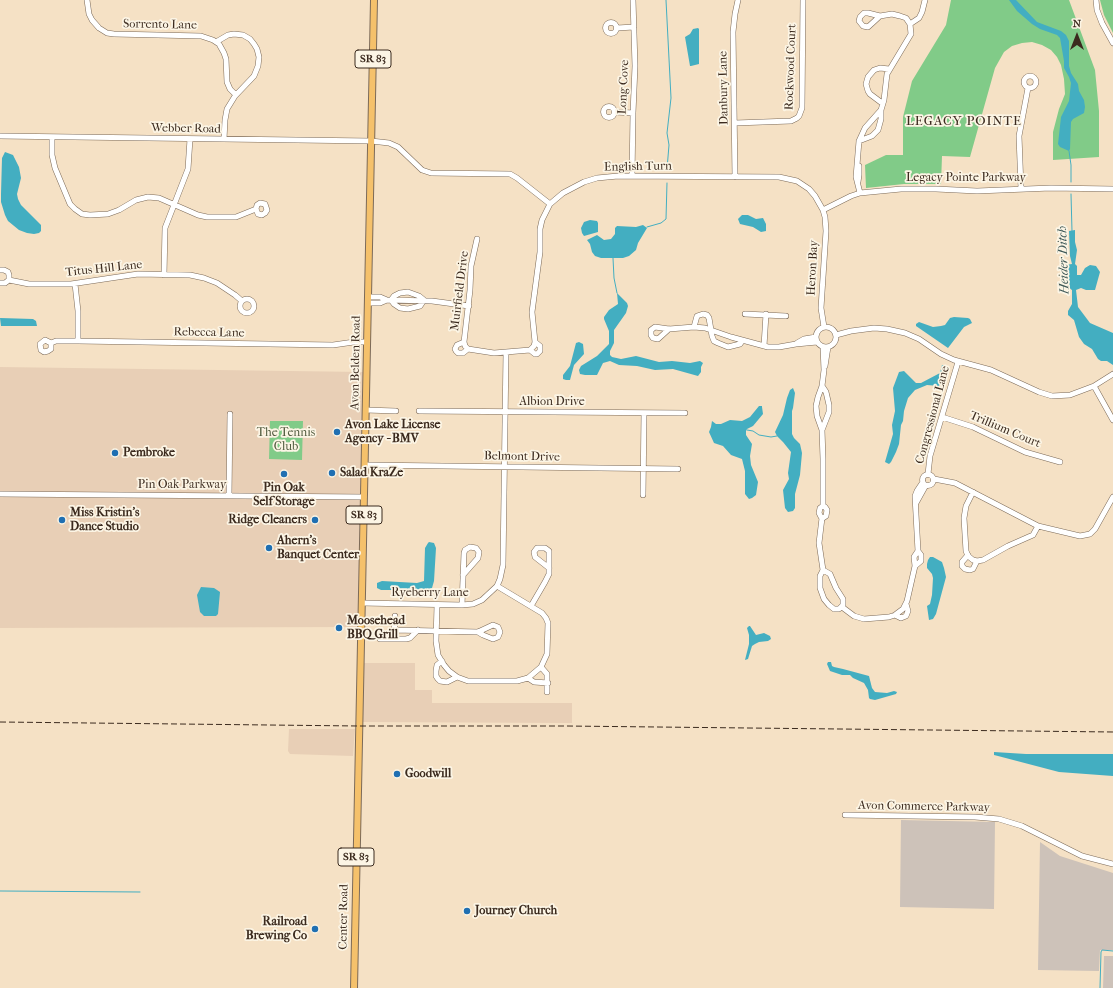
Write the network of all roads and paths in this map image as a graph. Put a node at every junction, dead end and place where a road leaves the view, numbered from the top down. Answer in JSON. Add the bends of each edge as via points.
{"nodes":[{"id":1,"x":87,"y":0,"type":"edge"},
{"id":2,"x":374,"y":0,"type":"edge"},
{"id":3,"x":633,"y":0,"type":"edge"},
{"id":4,"x":738,"y":0,"type":"edge"},
{"id":5,"x":804,"y":0,"type":"edge"},
{"id":6,"x":925,"y":0,"type":"edge"},
{"id":7,"x":1096,"y":0,"type":"edge"},
{"id":8,"x":880,"y":16,"type":"dead end"},
{"id":9,"x":910,"y":24,"type":"junction"},
{"id":10,"x":634,"y":27,"type":"junction"},
{"id":11,"x":617,"y":28,"type":"dead end"},
{"id":12,"x":216,"y":42,"type":"junction"},
{"id":13,"x":1113,"y":43,"type":"edge"},
{"id":14,"x":889,"y":69,"type":"junction"},
{"id":15,"x":1028,"y":88,"type":"dead end"},
{"id":16,"x":236,"y":95,"type":"junction"},
{"id":17,"x":882,"y":103,"type":"junction"},
{"id":18,"x":881,"y":110,"type":"junction"},
{"id":19,"x":615,"y":112,"type":"dead end"},
{"id":20,"x":633,"y":113,"type":"junction"},
{"id":21,"x":735,"y":123,"type":"junction"},
{"id":22,"x":0,"y":136,"type":"edge"},
{"id":23,"x":52,"y":137,"type":"junction"},
{"id":24,"x":190,"y":139,"type":"junction"},
{"id":25,"x":224,"y":139,"type":"junction"},
{"id":26,"x":859,"y":141,"type":"junction"},
{"id":27,"x":371,"y":142,"type":"junction"},
{"id":28,"x":632,"y":176,"type":"junction"},
{"id":29,"x":735,"y":177,"type":"junction"},
{"id":30,"x":1021,"y":188,"type":"junction"},
{"id":31,"x":1113,"y":189,"type":"edge"},
{"id":32,"x":860,"y":193,"type":"junction"},
{"id":33,"x":174,"y":204,"type":"junction"},
{"id":34,"x":550,"y":204,"type":"junction"},
{"id":35,"x":256,"y":209,"type":"dead end"},
{"id":36,"x":823,"y":210,"type":"junction"},
{"id":37,"x":477,"y":239,"type":"dead end"},
{"id":38,"x":0,"y":270,"type":"edge"},
{"id":39,"x":164,"y":275,"type":"junction"},
{"id":40,"x":9,"y":280,"type":"junction"},
{"id":41,"x":0,"y":283,"type":"edge"},
{"id":42,"x":75,"y":284,"type":"junction"},
{"id":43,"x":368,"y":300,"type":"junction"},
{"id":44,"x":389,"y":300,"type":"junction"},
{"id":45,"x":424,"y":300,"type":"junction"},
{"id":46,"x":242,"y":302,"type":"dead end"},
{"id":47,"x":469,"y":306,"type":"junction"},
{"id":48,"x":745,"y":314,"type":"dead end"},
{"id":49,"x":766,"y":314,"type":"junction"},
{"id":50,"x":786,"y":316,"type":"dead end"},
{"id":51,"x":694,"y":327,"type":"junction"},
{"id":52,"x":824,"y":328,"type":"junction"},
{"id":53,"x":669,"y":329,"type":"dead end"},
{"id":54,"x":711,"y":330,"type":"junction"},
{"id":55,"x":836,"y":335,"type":"junction"},
{"id":56,"x":817,"y":339,"type":"junction"},
{"id":57,"x":78,"y":341,"type":"junction"},
{"id":58,"x":742,"y":341,"type":"junction"},
{"id":59,"x":367,"y":342,"type":"junction"},
{"id":60,"x":535,"y":342,"type":"junction"},
{"id":61,"x":51,"y":343,"type":"dead end"},
{"id":62,"x":764,"y":346,"type":"junction"},
{"id":63,"x":826,"y":347,"type":"junction"},
{"id":64,"x":530,"y":350,"type":"junction"},
{"id":65,"x":506,"y":353,"type":"junction"},
{"id":66,"x":958,"y":362,"type":"junction"},
{"id":67,"x":1113,"y":374,"type":"edge"},
{"id":68,"x":822,"y":386,"type":"junction"},
{"id":69,"x":1094,"y":386,"type":"junction"},
{"id":70,"x":366,"y":410,"type":"junction"},
{"id":71,"x":396,"y":411,"type":"dead end"},
{"id":72,"x":419,"y":411,"type":"dead end"},
{"id":73,"x":505,"y":412,"type":"junction"},
{"id":74,"x":644,"y":412,"type":"junction"},
{"id":75,"x":685,"y":413,"type":"dead end"},
{"id":76,"x":230,"y":414,"type":"dead end"},
{"id":77,"x":942,"y":417,"type":"junction"},
{"id":78,"x":1113,"y":420,"type":"edge"},
{"id":79,"x":822,"y":430,"type":"junction"},
{"id":80,"x":1060,"y":462,"type":"dead end"},
{"id":81,"x":365,"y":465,"type":"junction"},
{"id":82,"x":504,"y":467,"type":"junction"},
{"id":83,"x":644,"y":468,"type":"junction"},
{"id":84,"x":678,"y":469,"type":"dead end"},
{"id":85,"x":928,"y":474,"type":"junction"},
{"id":86,"x":934,"y":480,"type":"junction"},
{"id":87,"x":925,"y":483,"type":"junction"},
{"id":88,"x":973,"y":492,"type":"junction"},
{"id":89,"x":0,"y":494,"type":"edge"},
{"id":90,"x":643,"y":495,"type":"dead end"},
{"id":91,"x":229,"y":496,"type":"junction"},
{"id":92,"x":364,"y":497,"type":"junction"},
{"id":93,"x":1113,"y":497,"type":"edge"},
{"id":94,"x":1038,"y":526,"type":"junction"},
{"id":95,"x":968,"y":555,"type":"junction"},
{"id":96,"x":977,"y":561,"type":"junction"},
{"id":97,"x":549,"y":568,"type":"dead end"},
{"id":98,"x":823,"y":570,"type":"junction"},
{"id":99,"x":463,"y":575,"type":"junction"},
{"id":100,"x":497,"y":586,"type":"junction"},
{"id":101,"x":362,"y":603,"type":"junction"},
{"id":102,"x":437,"y":604,"type":"junction"},
{"id":103,"x":462,"y":605,"type":"junction"},
{"id":104,"x":531,"y":606,"type":"junction"},
{"id":105,"x":842,"y":607,"type":"junction"},
{"id":106,"x":395,"y":616,"type":"dead end"},
{"id":107,"x":394,"y":630,"type":"junction"},
{"id":108,"x":418,"y":630,"type":"junction"},
{"id":109,"x":437,"y":631,"type":"junction"},
{"id":110,"x":478,"y":632,"type":"dead end"},
{"id":111,"x":380,"y":639,"type":"dead end"},
{"id":112,"x":394,"y":639,"type":"junction"},
{"id":113,"x":442,"y":661,"type":"junction"},
{"id":114,"x":541,"y":667,"type":"junction"},
{"id":115,"x":457,"y":677,"type":"junction"},
{"id":116,"x":528,"y":678,"type":"junction"},
{"id":117,"x":548,"y":683,"type":"junction"},
{"id":118,"x":547,"y":692,"type":"dead end"},
{"id":119,"x":358,"y":726,"type":"joint"},
{"id":120,"x":846,"y":815,"type":"dead end"},
{"id":121,"x":1113,"y":864,"type":"edge"},
{"id":122,"x":354,"y":988,"type":"edge"}],
"edges":[{"from":1,"to":12,"type":"street","name":"Sorrento Lane","via":[[92,20],[108,33],[201,36]]},
{"from":2,"to":27,"type":"main road","name":"Avon Belden Road","number":"SR 83"},
{"from":3,"to":10,"type":"street","name":"Long Cove"},
{"from":4,"to":21,"type":"street","name":"Danbury Lane","via":[[733,32]]},
{"from":5,"to":21,"type":"street","name":"Rockwood Court","via":[[802,108],[799,116],[791,121]]},
{"from":6,"to":9,"type":"street","via":[[919,18]]},
{"from":7,"to":13,"type":"street","via":[[1102,23]]},
{"from":8,"to":9,"type":"street","via":[[900,16],[906,18]]},
{"from":9,"to":14,"type":"street","via":[[911,34]]},
{"from":10,"to":11,"type":"street"},
{"from":10,"to":20,"type":"street","name":"Long Cove","via":[[636,66]]},
{"from":12,"to":16,"type":"street","via":[[225,56],[227,84]]},
{"from":12,"to":16,"type":"street","via":[[228,35],[240,35],[250,40],[257,49],[259,60],[256,71],[247,85]]},
{"from":14,"to":17,"type":"street"},
{"from":14,"to":17,"type":"street","via":[[874,70],[866,84],[870,94]]},
{"from":15,"to":30,"type":"street","via":[[1019,136]]},
{"from":16,"to":25,"type":"street","via":[[226,114]]},
{"from":17,"to":18,"type":"street"},
{"from":18,"to":26,"type":"street","via":[[864,128]]},
{"from":18,"to":26,"type":"street","via":[[878,130],[872,136]]},
{"from":19,"to":20,"type":"street"},
{"from":20,"to":28,"type":"street","name":"Long Cove"},
{"from":21,"to":29,"type":"street","name":"Danbury Lane"},
{"from":22,"to":23,"type":"street","name":"Webber Road"},
{"from":23,"to":24,"type":"street","name":"Webber Road"},
{"from":23,"to":33,"type":"street","via":[[55,168],[68,201],[78,212],[90,215],[108,214],[148,197]]},
{"from":24,"to":25,"type":"street","name":"Webber Road"},
{"from":24,"to":33,"type":"street","via":[[189,166]]},
{"from":25,"to":27,"type":"street","name":"Webber Road"},
{"from":26,"to":32,"type":"street","via":[[857,160]]},
{"from":27,"to":34,"type":"street","name":"Webber Road","via":[[389,143],[398,147],[422,170],[431,173],[510,174]]},
{"from":27,"to":43,"type":"main road","name":"Avon Belden Road","number":"SR 83"},
{"from":28,"to":29,"type":"street","name":"English Turn"},
{"from":28,"to":34,"type":"street","name":"English Turn","via":[[610,176],[584,182],[563,193]]},
{"from":29,"to":36,"type":"street","name":"English Turn","via":[[779,177],[797,181],[809,189]]},
{"from":30,"to":31,"type":"street","name":"Legacy Pointe Parkway"},
{"from":30,"to":32,"type":"street","name":"Legacy Pointe Parkway","via":[[977,191],[906,189]]},
{"from":32,"to":36,"type":"street","name":"Legacy Pointe Parkway"},
{"from":33,"to":35,"type":"street","via":[[201,216],[211,217],[236,217]]},
{"from":33,"to":39,"type":"street","via":[[165,228]]},
{"from":34,"to":60,"type":"street","name":"English Turn","via":[[540,229],[540,259],[532,312]]},
{"from":36,"to":52,"type":"street","name":"Heron Bay","via":[[826,230],[821,308]]},
{"from":37,"to":47,"type":"street","name":"Muirfield Drive","via":[[471,266]]},
{"from":38,"to":40,"type":"street","via":[[8,272]]},
{"from":39,"to":42,"type":"street","name":"Titus Hill Lane","via":[[130,275]]},
{"from":39,"to":46,"type":"street","name":"Titus Hill Lane","via":[[190,275],[211,280],[224,286]]},
{"from":40,"to":41,"type":"street","name":"Titus Hill Lane"},
{"from":40,"to":42,"type":"street","name":"Titus Hill Lane","via":[[29,284]]},
{"from":42,"to":57,"type":"street"},
{"from":43,"to":44,"type":"street","via":[[380,303]]},
{"from":43,"to":59,"type":"main road","name":"Avon Belden Road","number":"SR 83"},
{"from":44,"to":45,"type":"street"},
{"from":44,"to":45,"type":"street","via":[[400,293],[408,292]]},
{"from":44,"to":45,"type":"street","via":[[400,308],[408,309],[420,306]]},
{"from":45,"to":47,"type":"street"},
{"from":47,"to":65,"type":"street","name":"Muirfield Drive","via":[[465,346],[483,352]]},
{"from":48,"to":49,"type":"street"},
{"from":49,"to":50,"type":"street"},
{"from":49,"to":62,"type":"street"},
{"from":51,"to":53,"type":"street"},
{"from":51,"to":54,"type":"street"},
{"from":51,"to":54,"type":"street","via":[[696,316],[703,314],[709,318]]},
{"from":52,"to":55,"type":"street","via":[[830,328]]},
{"from":52,"to":56,"type":"street","via":[[819,331]]},
{"from":54,"to":58,"type":"street"},
{"from":54,"to":58,"type":"street","via":[[714,341],[723,346],[734,346]]},
{"from":55,"to":63,"type":"street","via":[[836,342]]},
{"from":55,"to":66,"type":"street","via":[[864,328],[887,328],[919,339]]},
{"from":56,"to":62,"type":"street","via":[[780,347]]},
{"from":56,"to":63,"type":"street"},
{"from":57,"to":59,"type":"street","name":"Rebecca Lane","via":[[333,345]]},
{"from":57,"to":61,"type":"street","name":"Rebecca Lane"},
{"from":58,"to":62,"type":"street"},
{"from":59,"to":70,"type":"main road","name":"Avon Belden Road","number":"SR 83"},
{"from":60,"to":64,"type":"street"},
{"from":60,"to":64,"type":"street","name":"English Turn","via":[[540,346],[540,351],[535,354]]},
{"from":63,"to":68,"type":"street"},
{"from":64,"to":65,"type":"street"},
{"from":65,"to":73,"type":"street"},
{"from":66,"to":69,"type":"street","via":[[991,370],[1052,396],[1070,396]]},
{"from":66,"to":77,"type":"street","name":"Congressional Lane"},
{"from":67,"to":69,"type":"street"},
{"from":68,"to":79,"type":"street","via":[[816,406]]},
{"from":68,"to":79,"type":"street","via":[[826,392],[829,412]]},
{"from":69,"to":78,"type":"street"},
{"from":70,"to":71,"type":"street"},
{"from":70,"to":81,"type":"main road","name":"Avon Belden Road","number":"SR 83"},
{"from":72,"to":73,"type":"street","name":"Albion Drive"},
{"from":73,"to":74,"type":"street","name":"Albion Drive"},
{"from":73,"to":82,"type":"street"},
{"from":74,"to":75,"type":"street","name":"Albion Drive"},
{"from":74,"to":83,"type":"street"},
{"from":76,"to":91,"type":"street"},
{"from":77,"to":80,"type":"street","name":"Trillium Court","via":[[980,429],[1025,452]]},
{"from":77,"to":85,"type":"street","name":"Congressional Lane","via":[[930,456]]},
{"from":79,"to":98,"type":"street","via":[[823,506],[819,513],[822,518],[819,543]]},
{"from":81,"to":82,"type":"street","name":"Belmont Drive"},
{"from":81,"to":92,"type":"main road","name":"Avon Belden Road","number":"SR 83"},
{"from":82,"to":83,"type":"street","name":"Belmont Drive"},
{"from":82,"to":100,"type":"street","via":[[503,565]]},
{"from":83,"to":84,"type":"street","name":"Belmont Drive"},
{"from":83,"to":90,"type":"street"},
{"from":85,"to":86,"type":"street","via":[[932,475]]},
{"from":85,"to":87,"type":"street","via":[[924,477]]},
{"from":86,"to":87,"type":"street","via":[[933,484]]},
{"from":86,"to":88,"type":"street","via":[[951,482]]},
{"from":87,"to":105,"type":"street","via":[[916,494],[918,551],[921,561],[915,566],[903,609],[889,617],[864,619],[852,615]]},
{"from":88,"to":94,"type":"street"},
{"from":88,"to":95,"type":"street","via":[[966,506],[964,518]]},
{"from":89,"to":91,"type":"street","name":"Pin Oak Parkway"},
{"from":91,"to":92,"type":"street","name":"Pin Oak Parkway"},
{"from":92,"to":101,"type":"main road","name":"Avon Belden Road","number":"SR 83"},
{"from":93,"to":94,"type":"street","via":[[1095,529],[1086,536]]},
{"from":94,"to":96,"type":"street","via":[[1033,536]]},
{"from":95,"to":96,"type":"street"},
{"from":95,"to":96,"type":"street","via":[[962,562],[965,569],[973,569]]},
{"from":97,"to":104,"type":"street","via":[[549,574]]},
{"from":98,"to":105,"type":"street","via":[[830,574],[843,599]]},
{"from":98,"to":105,"type":"street","via":[[819,583],[822,596],[832,608],[837,610]]},
{"from":99,"to":99,"type":"street","via":[[478,558],[479,552],[476,548],[470,547],[465,550]]},
{"from":99,"to":103,"type":"street"},
{"from":100,"to":103,"type":"street","name":"Ryeberry Lane","via":[[482,600]]},
{"from":100,"to":104,"type":"street"},
{"from":101,"to":102,"type":"street","name":"Ryeberry Lane"},
{"from":101,"to":119,"type":"main road","name":"Avon Belden Road","number":"SR 83"},
{"from":102,"to":103,"type":"street","name":"Ryeberry Lane"},
{"from":102,"to":109,"type":"street"},
{"from":104,"to":114,"type":"street","via":[[542,613],[548,623],[547,654]]},
{"from":106,"to":107,"type":"street"},
{"from":107,"to":108,"type":"street"},
{"from":107,"to":112,"type":"street"},
{"from":108,"to":109,"type":"street"},
{"from":108,"to":112,"type":"street","via":[[410,638]]},
{"from":109,"to":110,"type":"street"},
{"from":109,"to":113,"type":"street","via":[[438,654]]},
{"from":111,"to":112,"type":"street"},
{"from":113,"to":115,"type":"street"},
{"from":113,"to":115,"type":"street","via":[[437,665],[438,679],[447,682]]},
{"from":114,"to":116,"type":"street"},
{"from":114,"to":117,"type":"street","via":[[547,674]]},
{"from":115,"to":116,"type":"street","via":[[475,682],[517,681]]},
{"from":116,"to":117,"type":"street","via":[[534,682]]},
{"from":117,"to":118,"type":"street"},
{"from":119,"to":122,"type":"main road","name":"Center Road","number":"SR 83"},
{"from":120,"to":121,"type":"street","name":"Avon Commerce Parkway","via":[[999,819],[1022,826],[1082,856]]}]}
